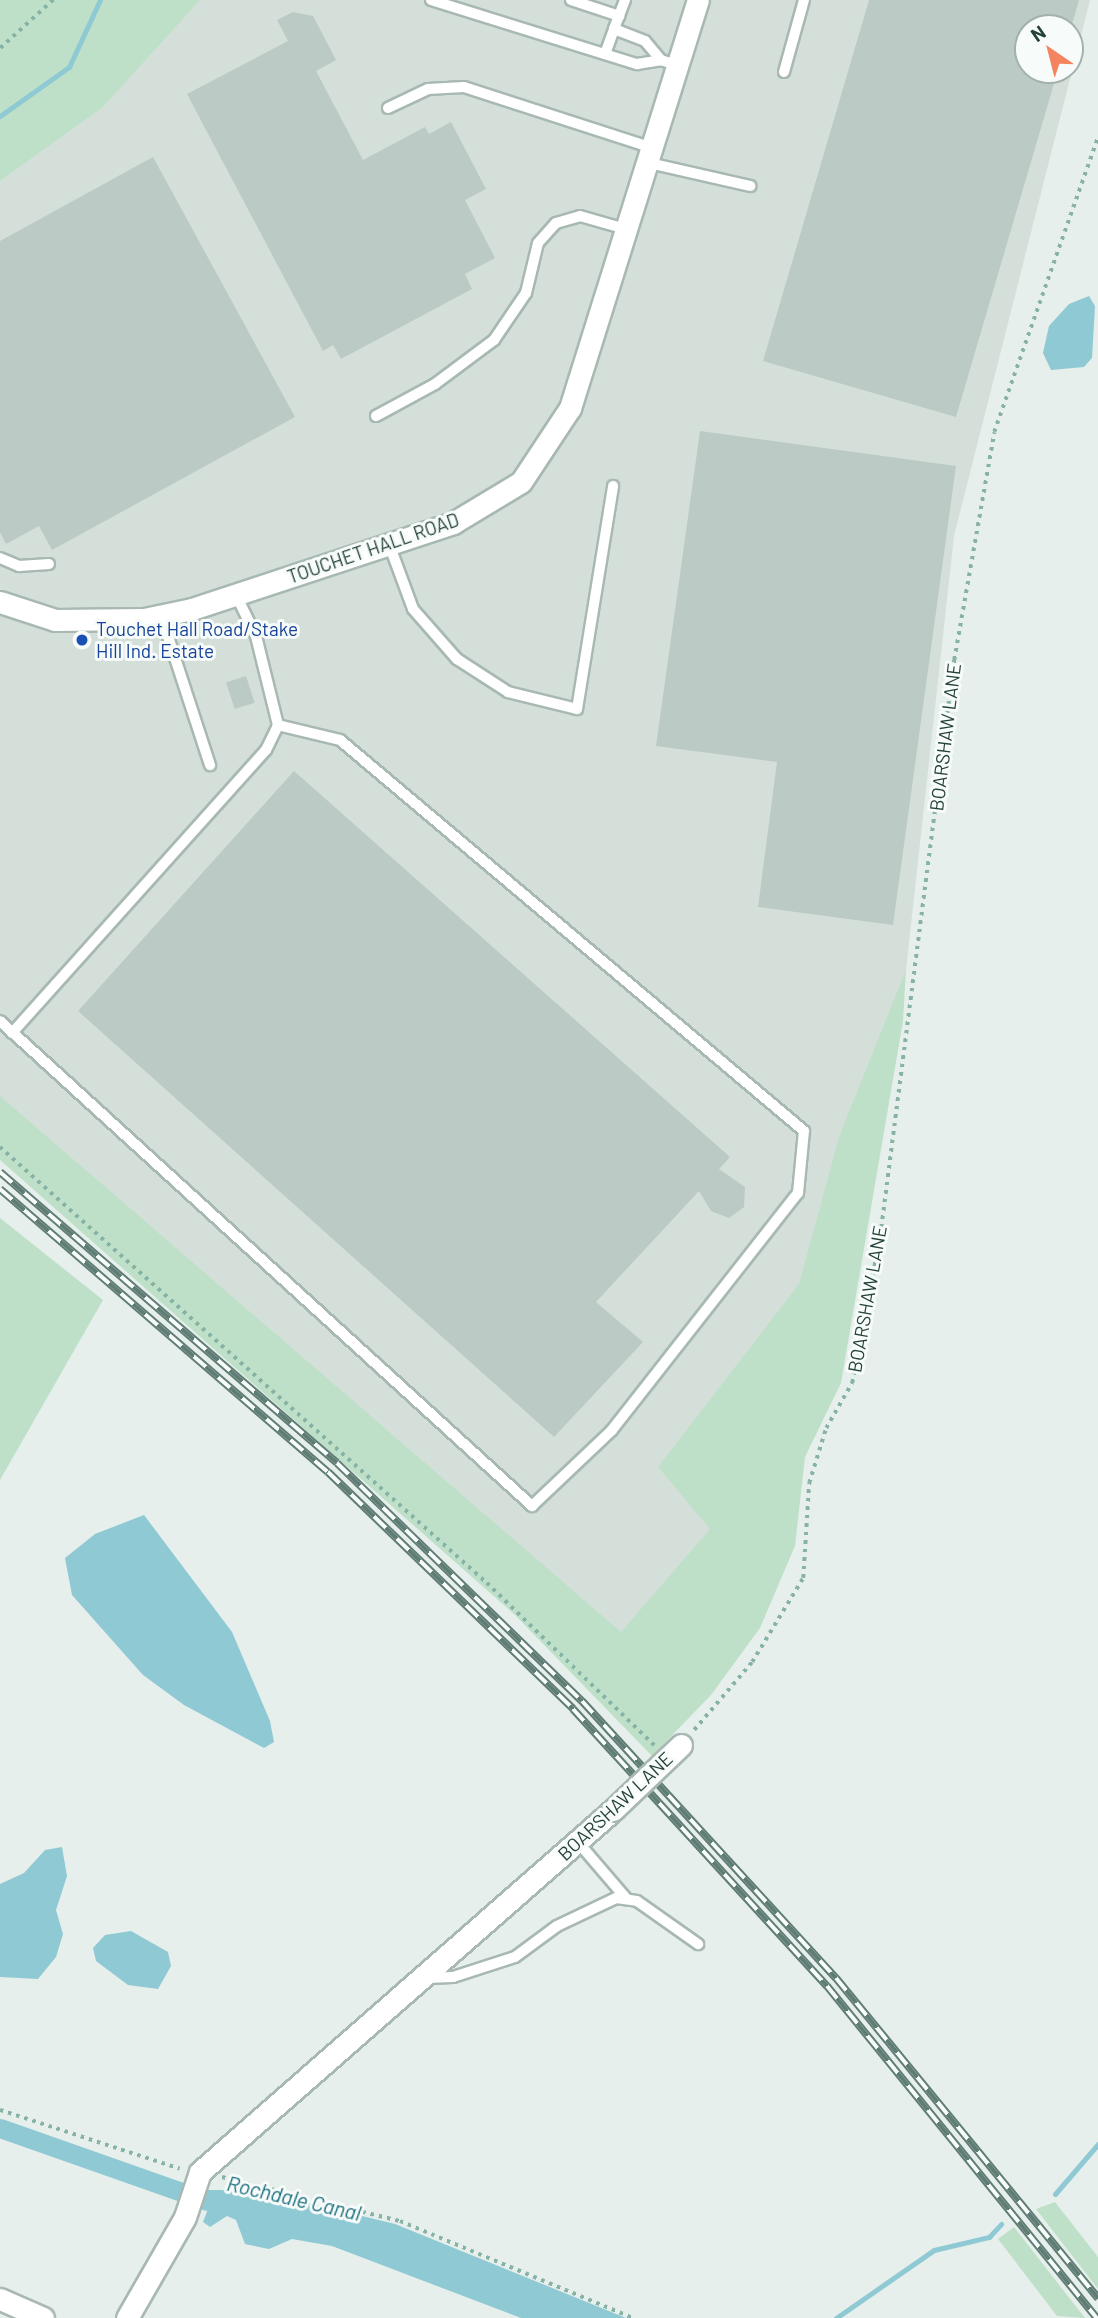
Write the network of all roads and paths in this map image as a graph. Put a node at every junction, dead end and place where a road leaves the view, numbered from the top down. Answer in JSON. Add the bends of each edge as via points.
{"nodes":[{"id":1,"x":53,"y":0,"type":"edge"},
{"id":2,"x":431,"y":0,"type":"edge"},
{"id":3,"x":571,"y":0,"type":"edge"},
{"id":4,"x":625,"y":0,"type":"edge"},
{"id":5,"x":698,"y":0,"type":"edge"},
{"id":6,"x":804,"y":0,"type":"edge"},
{"id":7,"x":619,"y":16,"type":"junction"},
{"id":8,"x":614,"y":29,"type":"junction"},
{"id":9,"x":0,"y":48,"type":"edge"},
{"id":10,"x":605,"y":54,"type":"junction"},
{"id":11,"x":670,"y":63,"type":"junction"},
{"id":12,"x":784,"y":72,"type":"dead end"},
{"id":13,"x":388,"y":108,"type":"dead end"},
{"id":14,"x":1098,"y":137,"type":"edge"},
{"id":15,"x":651,"y":156,"type":"junction"},
{"id":16,"x":750,"y":186,"type":"dead end"},
{"id":17,"x":629,"y":230,"type":"junction"},
{"id":18,"x":376,"y":416,"type":"dead end"},
{"id":19,"x":613,"y":486,"type":"dead end"},
{"id":20,"x":389,"y":544,"type":"junction"},
{"id":21,"x":0,"y":558,"type":"edge"},
{"id":22,"x":50,"y":564,"type":"dead end"},
{"id":23,"x":236,"y":595,"type":"junction"},
{"id":24,"x":0,"y":602,"type":"edge"},
{"id":25,"x":161,"y":615,"type":"junction"},
{"id":26,"x":278,"y":724,"type":"junction"},
{"id":27,"x":210,"y":765,"type":"dead end"},
{"id":28,"x":0,"y":1021,"type":"edge"},
{"id":29,"x":12,"y":1033,"type":"junction"},
{"id":30,"x":0,"y":1147,"type":"edge"},
{"id":31,"x":674,"y":1752,"type":"junction"},
{"id":32,"x":577,"y":1841,"type":"junction"},
{"id":33,"x":625,"y":1897,"type":"junction"},
{"id":34,"x":698,"y":1944,"type":"dead end"},
{"id":35,"x":423,"y":1978,"type":"junction"},
{"id":36,"x":0,"y":2110,"type":"edge"},
{"id":37,"x":198,"y":2176,"type":"junction"},
{"id":38,"x":0,"y":2299,"type":"edge"},
{"id":39,"x":43,"y":2318,"type":"edge"},
{"id":40,"x":127,"y":2318,"type":"edge"},
{"id":41,"x":633,"y":2318,"type":"edge"}],
"edges":[{"from":1,"to":9,"type":"path"},
{"from":2,"to":10,"type":"lane"},
{"from":3,"to":7,"type":"lane"},
{"from":4,"to":7,"type":"lane"},
{"from":5,"to":11,"type":"street","name":"TOUCHET HALL ROAD"},
{"from":6,"to":12,"type":"lane"},
{"from":7,"to":8,"type":"lane"},
{"from":8,"to":10,"type":"lane"},
{"from":8,"to":11,"type":"lane","via":[[645,41]]},
{"from":10,"to":11,"type":"lane","via":[[637,64]]},
{"from":11,"to":15,"type":"street","name":"TOUCHET HALL ROAD"},
{"from":13,"to":15,"type":"lane","via":[[428,89],[464,87]]},
{"from":14,"to":31,"type":"path","name":"BOARSHAW LANE","via":[[994,432],[954,660],[880,1236],[852,1383],[826,1428],[809,1483],[803,1578],[752,1662]]},
{"from":15,"to":16,"type":"lane"},
{"from":15,"to":17,"type":"street","name":"TOUCHET HALL ROAD"},
{"from":17,"to":18,"type":"lane","via":[[580,216],[556,223],[538,243],[526,293],[494,341],[435,384]]},
{"from":17,"to":20,"type":"street","name":"TOUCHET HALL ROAD","via":[[570,408],[537,464],[479,510]]},
{"from":19,"to":20,"type":"lane","via":[[577,709],[517,696],[457,659],[413,610]]},
{"from":20,"to":23,"type":"street","name":"TOUCHET HALL ROAD"},
{"from":21,"to":22,"type":"lane","via":[[19,566]]},
{"from":23,"to":25,"type":"street","name":"TOUCHET HALL ROAD"},
{"from":23,"to":26,"type":"lane","via":[[256,636]]},
{"from":24,"to":25,"type":"street","name":"TOUCHET HALL ROAD","via":[[55,620]]},
{"from":25,"to":27,"type":"lane"},
{"from":26,"to":29,"type":"lane","via":[[266,750]]},
{"from":26,"to":29,"type":"lane","via":[[340,740],[804,1131],[798,1193],[612,1430],[532,1506]]},
{"from":28,"to":29,"type":"lane"},
{"from":30,"to":31,"type":"path"},
{"from":31,"to":32,"type":"street","name":"BOARSHAW LANE","bridge":true},
{"from":32,"to":33,"type":"lane"},
{"from":32,"to":35,"type":"street","name":"BOARSHAW LANE"},
{"from":33,"to":34,"type":"lane"},
{"from":33,"to":35,"type":"lane","via":[[557,1926],[489,1968]]},
{"from":35,"to":37,"type":"street","name":"BOARSHAW LANE"},
{"from":36,"to":37,"type":"path"},
{"from":37,"to":40,"type":"street","via":[[184,2217]]},
{"from":37,"to":41,"type":"path","via":[[400,2221]]},
{"from":38,"to":39,"type":"street"}]}
